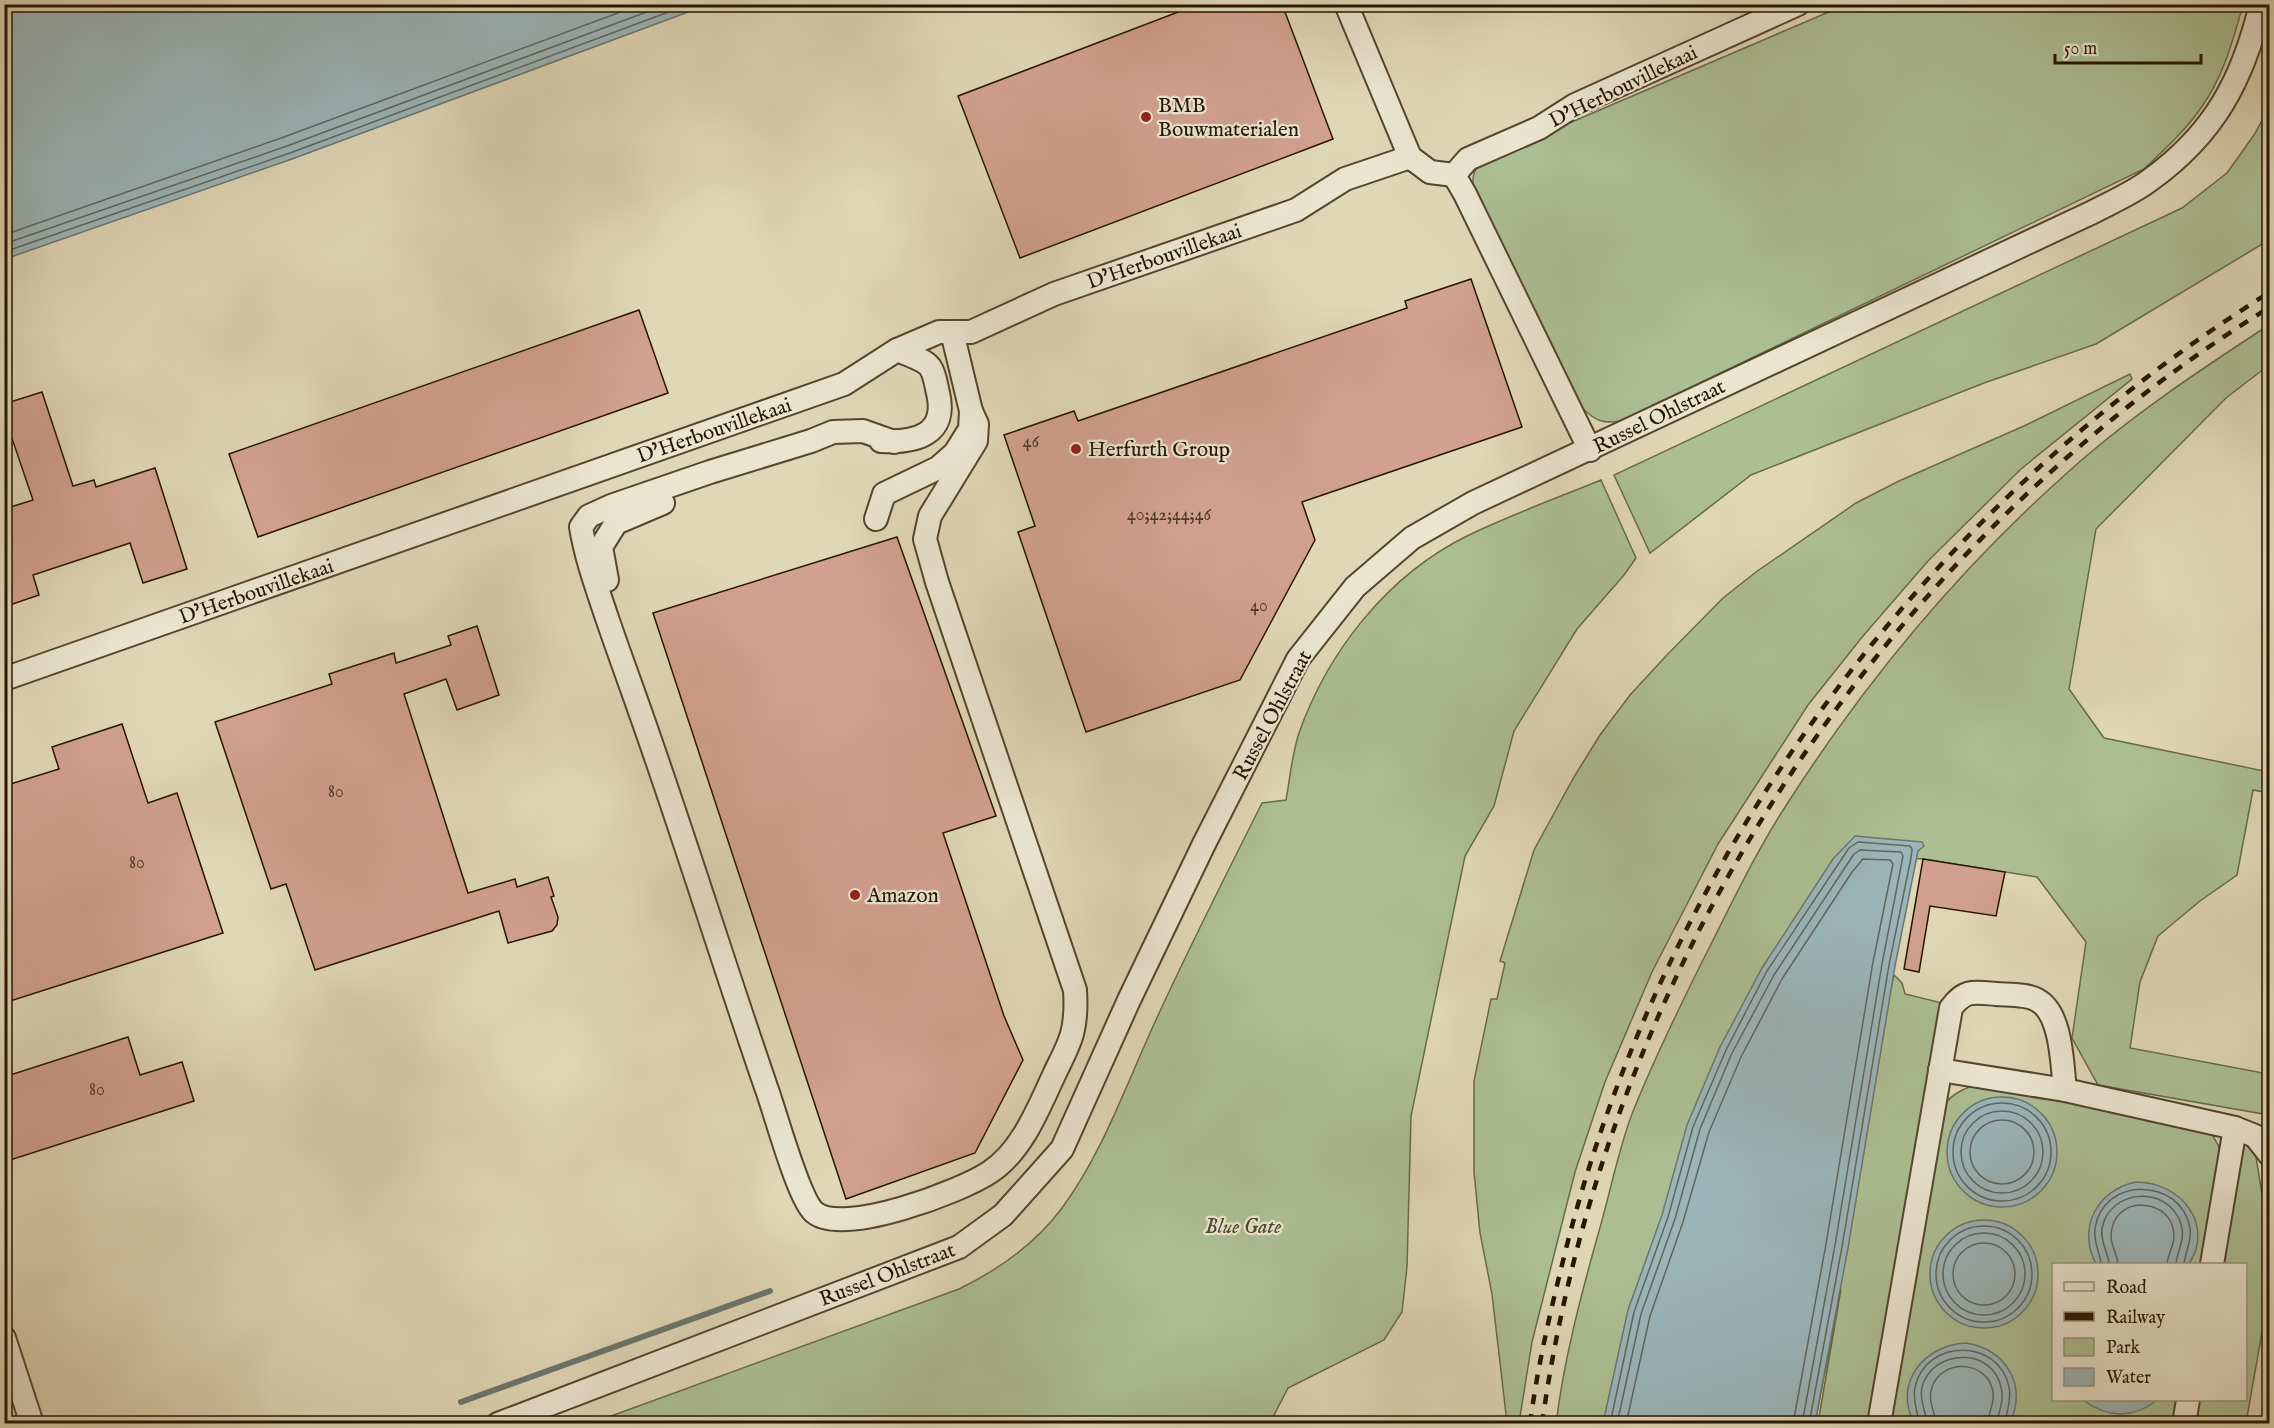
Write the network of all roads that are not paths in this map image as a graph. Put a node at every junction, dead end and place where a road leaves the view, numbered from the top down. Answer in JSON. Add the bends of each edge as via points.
{"nodes":[{"id":1,"x":1346,"y":4,"type":"edge"},
{"id":2,"x":1798,"y":4,"type":"edge"},
{"id":3,"x":2261,"y":4,"type":"edge"},
{"id":4,"x":1410,"y":157,"type":"junction"},
{"id":5,"x":1454,"y":175,"type":"junction"},
{"id":6,"x":961,"y":332,"type":"junction"},
{"id":7,"x":897,"y":350,"type":"junction"},
{"id":8,"x":970,"y":411,"type":"junction"},
{"id":9,"x":1590,"y":450,"type":"junction"},
{"id":10,"x":876,"y":519,"type":"dead end"},
{"id":11,"x":4,"y":679,"type":"edge"},
{"id":12,"x":1940,"y":1070,"type":"junction"},
{"id":13,"x":2065,"y":1090,"type":"junction"},
{"id":14,"x":2235,"y":1128,"type":"junction"},
{"id":15,"x":2270,"y":1155,"type":"edge"},
{"id":16,"x":2211,"y":1263,"type":"edge"},
{"id":17,"x":4,"y":1338,"type":"edge"},
{"id":18,"x":2188,"y":1401,"type":"edge"},
{"id":19,"x":32,"y":1424,"type":"edge"},
{"id":20,"x":498,"y":1424,"type":"edge"},
{"id":21,"x":1878,"y":1424,"type":"edge"},
{"id":22,"x":2184,"y":1424,"type":"edge"}],
"edges":[{"from":1,"to":4,"type":"street"},
{"from":2,"to":5,"type":"street","name":"D'Herbouvillekaai","via":[[1575,105],[1539,128],[1468,159]]},
{"from":3,"to":9,"type":"street","name":"Russel Ohlstraat","via":[[2248,53],[2232,89],[2187,150],[2149,181],[2093,212]]},
{"from":4,"to":5,"type":"street","via":[[1430,172]]},
{"from":4,"to":6,"type":"street","name":"D'Herbouvillekaai","via":[[1346,179],[1296,210],[1054,294]]},
{"from":5,"to":9,"type":"street"},
{"from":6,"to":7,"type":"street","name":"D'Herbouvillekaai","via":[[939,332]]},
{"from":6,"to":8,"type":"street"},
{"from":7,"to":8,"type":"street","via":[[929,365],[934,377],[939,418],[920,439],[863,439],[652,507],[616,523],[601,547],[607,580],[646,692],[641,714],[708,919],[802,1191],[814,1212],[830,1219],[858,1220],[896,1210],[973,1183],[998,1167],[1021,1140],[1071,1037],[1076,1013],[1076,990],[925,539],[930,516],[976,441],[977,424]]},
{"from":7,"to":11,"type":"street","name":"D'Herbouvillekaai","via":[[844,384]]},
{"from":8,"to":10,"type":"street","via":[[970,429],[955,453],[938,468],[884,494]]},
{"from":9,"to":20,"type":"street","name":"Russel Ohlstraat","via":[[1473,503],[1412,538],[1355,587],[1298,659],[1204,844],[1062,1149],[1003,1215],[959,1247]]},
{"from":12,"to":13,"type":"street"},
{"from":12,"to":13,"type":"street","via":[[1951,1008],[1959,998],[1973,992],[2036,999],[2047,1007],[2056,1026]]},
{"from":12,"to":21,"type":"street"},
{"from":13,"to":14,"type":"street"},
{"from":14,"to":15,"type":"street","via":[[2255,1136]]},
{"from":14,"to":16,"type":"street"},
{"from":17,"to":19,"type":"street"},
{"from":18,"to":22,"type":"street"}]}
